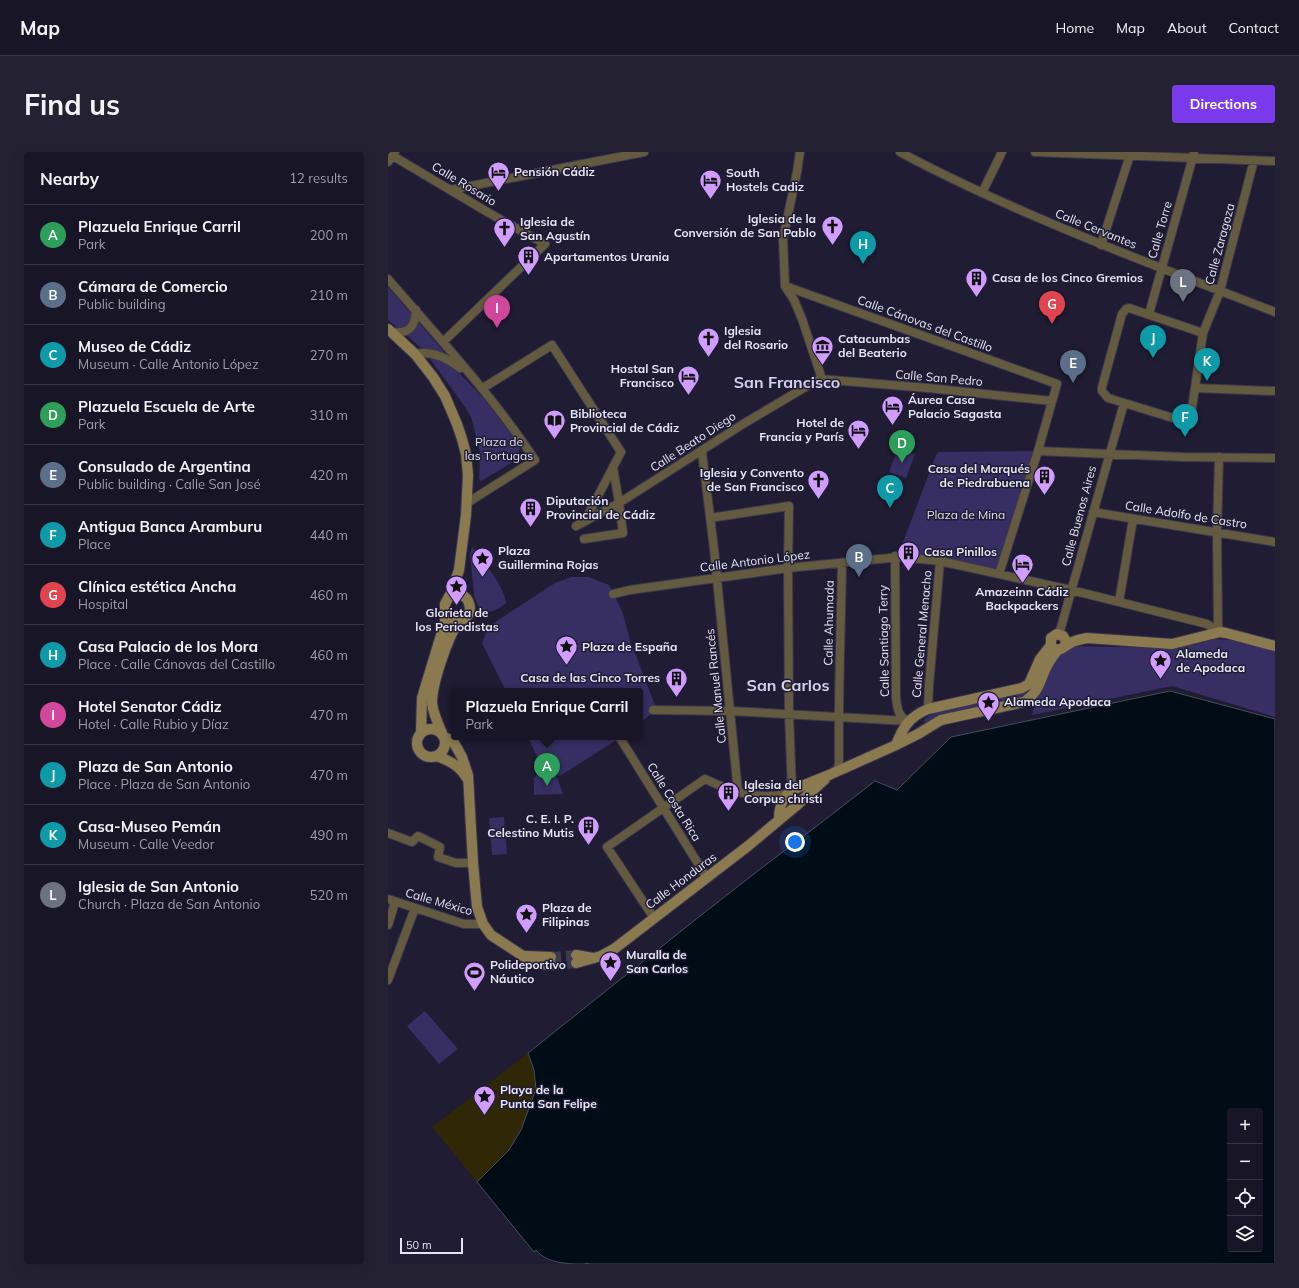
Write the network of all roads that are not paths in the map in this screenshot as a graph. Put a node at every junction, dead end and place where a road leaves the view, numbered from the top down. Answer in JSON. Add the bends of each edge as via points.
{"nodes":[{"id":1,"x":644,"y":152,"type":"edge"},
{"id":2,"x":800,"y":152,"type":"edge"},
{"id":3,"x":900,"y":152,"type":"edge"},
{"id":4,"x":1002,"y":152,"type":"edge"},
{"id":5,"x":1035,"y":152,"type":"edge"},
{"id":6,"x":1130,"y":154,"type":"edge"},
{"id":7,"x":913,"y":155,"type":"edge"},
{"id":8,"x":1193,"y":155,"type":"edge"},
{"id":9,"x":392,"y":156,"type":"edge"},
{"id":10,"x":1254,"y":160,"type":"junction"},
{"id":11,"x":1275,"y":161,"type":"edge"},
{"id":12,"x":450,"y":190,"type":"junction"},
{"id":13,"x":982,"y":193,"type":"junction"},
{"id":14,"x":1101,"y":244,"type":"junction"},
{"id":15,"x":1161,"y":268,"type":"junction"},
{"id":16,"x":388,"y":279,"type":"edge"},
{"id":17,"x":785,"y":286,"type":"junction"},
{"id":18,"x":1220,"y":291,"type":"junction"},
{"id":19,"x":416,"y":310,"type":"junction"},
{"id":20,"x":1275,"y":312,"type":"edge"},
{"id":21,"x":1149,"y":314,"type":"junction"},
{"id":22,"x":389,"y":331,"type":"edge"},
{"id":23,"x":1203,"y":333,"type":"junction"},
{"id":24,"x":443,"y":342,"type":"junction"},
{"id":25,"x":415,"y":354,"type":"junction"},
{"id":26,"x":471,"y":376,"type":"junction"},
{"id":27,"x":822,"y":379,"type":"junction"},
{"id":28,"x":483,"y":388,"type":"junction"},
{"id":29,"x":1195,"y":388,"type":"junction"},
{"id":30,"x":1275,"y":391,"type":"edge"},
{"id":31,"x":1052,"y":401,"type":"junction"},
{"id":32,"x":1124,"y":402,"type":"junction"},
{"id":33,"x":1038,"y":451,"type":"junction"},
{"id":34,"x":702,"y":452,"type":"junction"},
{"id":35,"x":1109,"y":454,"type":"junction"},
{"id":36,"x":1219,"y":457,"type":"junction"},
{"id":37,"x":1275,"y":458,"type":"edge"},
{"id":38,"x":613,"y":467,"type":"junction"},
{"id":39,"x":467,"y":503,"type":"junction"},
{"id":40,"x":619,"y":503,"type":"junction"},
{"id":41,"x":1093,"y":512,"type":"junction"},
{"id":42,"x":710,"y":518,"type":"junction"},
{"id":43,"x":1133,"y":519,"type":"junction"},
{"id":44,"x":1217,"y":533,"type":"junction"},
{"id":45,"x":584,"y":539,"type":"dead end"},
{"id":46,"x":1275,"y":542,"type":"edge"},
{"id":47,"x":898,"y":557,"type":"junction"},
{"id":48,"x":940,"y":561,"type":"junction"},
{"id":49,"x":842,"y":563,"type":"junction"},
{"id":50,"x":788,"y":568,"type":"junction"},
{"id":51,"x":459,"y":570,"type":"junction"},
{"id":52,"x":999,"y":574,"type":"junction"},
{"id":53,"x":717,"y":577,"type":"junction"},
{"id":54,"x":1071,"y":590,"type":"junction"},
{"id":55,"x":613,"y":594,"type":"dead end"},
{"id":56,"x":466,"y":597,"type":"junction"},
{"id":57,"x":448,"y":598,"type":"junction"},
{"id":58,"x":1119,"y":602,"type":"junction"},
{"id":59,"x":445,"y":612,"type":"junction"},
{"id":60,"x":459,"y":620,"type":"junction"},
{"id":61,"x":1220,"y":632,"type":"junction"},
{"id":62,"x":1060,"y":635,"type":"junction"},
{"id":63,"x":1087,"y":638,"type":"junction"},
{"id":64,"x":1275,"y":646,"type":"edge"},
{"id":65,"x":1058,"y":647,"type":"junction"},
{"id":66,"x":928,"y":709,"type":"junction"},
{"id":67,"x":652,"y":710,"type":"dead end"},
{"id":68,"x":731,"y":711,"type":"junction"},
{"id":69,"x":789,"y":714,"type":"junction"},
{"id":70,"x":838,"y":716,"type":"junction"},
{"id":71,"x":908,"y":721,"type":"junction"},
{"id":72,"x":421,"y":733,"type":"junction"},
{"id":73,"x":443,"y":735,"type":"junction"},
{"id":74,"x":451,"y":740,"type":"edge"},
{"id":75,"x":451,"y":740,"type":"edge"},
{"id":76,"x":621,"y":740,"type":"edge"},
{"id":77,"x":896,"y":746,"type":"junction"},
{"id":78,"x":436,"y":756,"type":"junction"},
{"id":79,"x":830,"y":775,"type":"junction"},
{"id":80,"x":468,"y":782,"type":"junction"},
{"id":81,"x":738,"y":792,"type":"junction"},
{"id":82,"x":790,"y":792,"type":"junction"},
{"id":83,"x":664,"y":808,"type":"junction"},
{"id":84,"x":780,"y":819,"type":"junction"},
{"id":85,"x":388,"y":833,"type":"edge"},
{"id":86,"x":473,"y":863,"type":"junction"},
{"id":87,"x":708,"y":878,"type":"junction"},
{"id":88,"x":392,"y":900,"type":"edge"},
{"id":89,"x":415,"y":908,"type":"junction"},
{"id":90,"x":654,"y":918,"type":"junction"},
{"id":91,"x":483,"y":924,"type":"junction"},
{"id":92,"x":388,"y":925,"type":"edge"},
{"id":93,"x":576,"y":959,"type":"tunnel mouth"},
{"id":94,"x":552,"y":961,"type":"tunnel mouth"},
{"id":95,"x":388,"y":980,"type":"edge"}],
"edges":[{"from":1,"to":12,"type":"street"},
{"from":2,"to":17,"type":"street","via":[[783,239]]},
{"from":3,"to":7,"type":"street","name":"Calle Cervantes"},
{"from":4,"to":13,"type":"street"},
{"from":5,"to":6,"type":"street"},
{"from":6,"to":8,"type":"street"},
{"from":6,"to":14,"type":"street"},
{"from":7,"to":13,"type":"street","name":"Calle Cervantes"},
{"from":8,"to":10,"type":"street"},
{"from":8,"to":15,"type":"street","name":"Calle Torre"},
{"from":9,"to":12,"type":"street","name":"Calle Rosario"},
{"from":10,"to":11,"type":"street"},
{"from":10,"to":18,"type":"street","name":"Calle Zaragoza"},
{"from":12,"to":24,"type":"street","name":"Calle Rosario","via":[[544,244]]},
{"from":13,"to":14,"type":"street","name":"Calle Cervantes"},
{"from":14,"to":15,"type":"street","name":"Calle Cervantes"},
{"from":15,"to":18,"type":"street","name":"Calle Cervantes"},
{"from":15,"to":21,"type":"street","name":"Calle Torre"},
{"from":16,"to":19,"type":"street"},
{"from":17,"to":27,"type":"street","via":[[802,319]]},
{"from":17,"to":31,"type":"street","name":"Calle Cánovas del Castillo","via":[[1057,384]]},
{"from":18,"to":20,"type":"street","name":"Calle Cervantes"},
{"from":18,"to":23,"type":"street","name":"Calle Zaragoza"},
{"from":19,"to":22,"type":"street","via":[[415,321],[410,329],[399,333]]},
{"from":19,"to":24,"type":"street"},
{"from":21,"to":23,"type":"street"},
{"from":21,"to":32,"type":"street","via":[[1129,308],[1122,314],[1102,391],[1108,398]]},
{"from":22,"to":25,"type":"street"},
{"from":23,"to":29,"type":"street","name":"Calle Zaragoza"},
{"from":24,"to":26,"type":"street"},
{"from":25,"to":26,"type":"street","via":[[444,357]]},
{"from":25,"to":39,"type":"street","via":[[445,396],[458,424],[467,466]]},
{"from":26,"to":28,"type":"street"},
{"from":27,"to":31,"type":"street","name":"Calle San Pedro"},
{"from":27,"to":34,"type":"street","name":"Calle Beato Diego","via":[[816,380]]},
{"from":28,"to":38,"type":"street","via":[[552,345],[621,452]]},
{"from":28,"to":39,"type":"street","via":[[535,460]]},
{"from":29,"to":30,"type":"street"},
{"from":29,"to":32,"type":"street","name":"Calle Zaragoza","via":[[1192,408],[1180,418]]},
{"from":31,"to":33,"type":"street"},
{"from":32,"to":35,"type":"street","name":"Calle Buenos Aires"},
{"from":33,"to":35,"type":"street"},
{"from":33,"to":52,"type":"street"},
{"from":34,"to":40,"type":"street","name":"Calle Beato Diego"},
{"from":34,"to":42,"type":"street","name":"Calle Manuel Rancés"},
{"from":35,"to":36,"type":"street"},
{"from":35,"to":41,"type":"street","name":"Calle Buenos Aires"},
{"from":36,"to":37,"type":"street"},
{"from":36,"to":44,"type":"street"},
{"from":38,"to":40,"type":"street"},
{"from":38,"to":40,"type":"street","name":"Calle Beato Diego","via":[[588,515],[576,526]]},
{"from":39,"to":51,"type":"street"},
{"from":40,"to":45,"type":"street","via":[[623,533]]},
{"from":41,"to":43,"type":"street","name":"Calle Adolfo de Castro"},
{"from":41,"to":54,"type":"street","name":"Calle Buenos Aires"},
{"from":42,"to":50,"type":"street","via":[[789,506]]},
{"from":42,"to":53,"type":"street","name":"Calle Manuel Rancés"},
{"from":43,"to":44,"type":"street","name":"Calle Adolfo de Castro"},
{"from":43,"to":58,"type":"street"},
{"from":44,"to":46,"type":"street","name":"Calle Adolfo de Castro"},
{"from":44,"to":61,"type":"street"},
{"from":47,"to":48,"type":"street"},
{"from":47,"to":49,"type":"street","name":"Calle Antonio López"},
{"from":47,"to":71,"type":"street","name":"Calle Santiago Terry","via":[[896,698],[900,716]]},
{"from":48,"to":52,"type":"street"},
{"from":48,"to":66,"type":"street","name":"Calle General Menacho"},
{"from":49,"to":50,"type":"street","name":"Calle Antonio López"},
{"from":49,"to":70,"type":"street","name":"Calle Ahumada"},
{"from":50,"to":53,"type":"street","name":"Calle Antonio López"},
{"from":50,"to":69,"type":"street"},
{"from":51,"to":56,"type":"street"},
{"from":51,"to":57,"type":"street"},
{"from":52,"to":54,"type":"street"},
{"from":53,"to":55,"type":"street","name":"Calle Antonio López"},
{"from":53,"to":68,"type":"street","name":"Calle Manuel Rancés"},
{"from":54,"to":58,"type":"street"},
{"from":54,"to":62,"type":"street","name":"Calle Buenos Aires"},
{"from":56,"to":57,"type":"street","via":[[455,594]]},
{"from":56,"to":60,"type":"street","via":[[470,603],[470,610]]},
{"from":57,"to":59,"type":"street"},
{"from":58,"to":61,"type":"street","via":[[1207,624]]},
{"from":59,"to":60,"type":"street","via":[[451,619]]},
{"from":59,"to":72,"type":"street","via":[[445,622],[422,698]]},
{"from":60,"to":73,"type":"street","via":[[449,640],[434,685],[432,704]]},
{"from":61,"to":63,"type":"street","via":[[1172,644]]},
{"from":61,"to":64,"type":"street"},
{"from":62,"to":63,"type":"street","via":[[1079,635]]},
{"from":62,"to":65,"type":"street","via":[[1066,641]]},
{"from":62,"to":65,"type":"street","via":[[1051,638]]},
{"from":63,"to":65,"type":"street"},
{"from":65,"to":66,"type":"street","via":[[1040,659],[1029,684],[1022,688]]},
{"from":65,"to":77,"type":"street","via":[[1038,689],[1024,702],[941,720]]},
{"from":66,"to":71,"type":"street"},
{"from":67,"to":68,"type":"street"},
{"from":68,"to":69,"type":"street"},
{"from":68,"to":81,"type":"street","name":"Calle Manuel Rancés"},
{"from":69,"to":70,"type":"street"},
{"from":69,"to":82,"type":"street"},
{"from":70,"to":71,"type":"street"},
{"from":70,"to":79,"type":"street","name":"Calle Ahumada","via":[[839,766],[837,771]]},
{"from":71,"to":77,"type":"street"},
{"from":72,"to":73,"type":"street","via":[[432,728]]},
{"from":72,"to":78,"type":"street","via":[[417,742],[420,751],[427,756]]},
{"from":73,"to":75,"type":"street"},
{"from":73,"to":78,"type":"street","via":[[445,746]]},
{"from":74,"to":80,"type":"street","via":[[462,757]]},
{"from":76,"to":83,"type":"street","name":"Calle Costa Rica"},
{"from":77,"to":79,"type":"street"},
{"from":78,"to":80,"type":"street","via":[[460,768]]},
{"from":79,"to":82,"type":"street"},
{"from":79,"to":84,"type":"street","name":"Calle Honduras"},
{"from":80,"to":86,"type":"street"},
{"from":81,"to":82,"type":"street","via":[[773,797]]},
{"from":81,"to":83,"type":"street","via":[[705,779]]},
{"from":82,"to":84,"type":"street","via":[[782,801]]},
{"from":83,"to":87,"type":"street","name":"Calle Costa Rica"},
{"from":83,"to":90,"type":"street","via":[[607,847]]},
{"from":84,"to":87,"type":"street","name":"Calle Honduras"},
{"from":85,"to":86,"type":"street","via":[[412,842],[418,836],[440,847],[438,857],[456,863]]},
{"from":86,"to":91,"type":"street","via":[[478,907]]},
{"from":87,"to":90,"type":"street","name":"Calle Honduras"},
{"from":88,"to":89,"type":"street","name":"Calle México"},
{"from":88,"to":92,"type":"street"},
{"from":89,"to":91,"type":"street","name":"Calle México","via":[[464,924]]},
{"from":89,"to":95,"type":"street"},
{"from":90,"to":93,"type":"street","name":"Calle Honduras","via":[[607,954],[595,958]]},
{"from":91,"to":94,"type":"street","via":[[491,935],[534,963]]}]}
